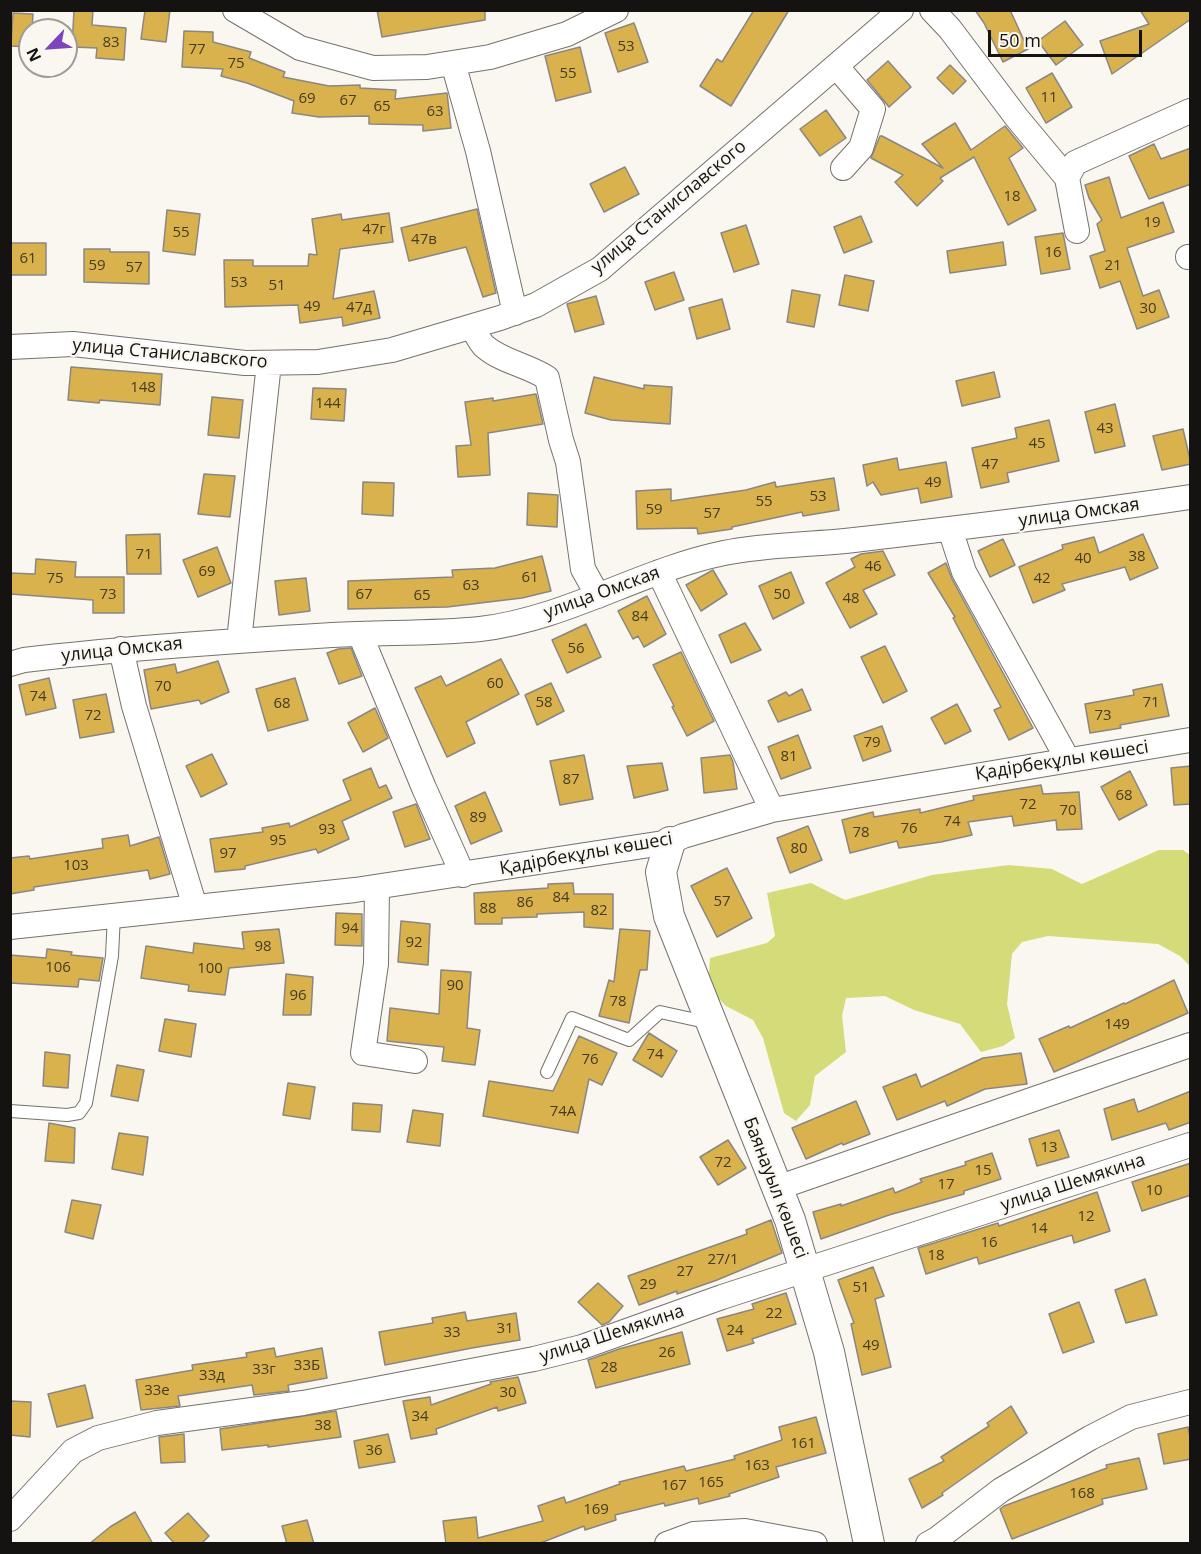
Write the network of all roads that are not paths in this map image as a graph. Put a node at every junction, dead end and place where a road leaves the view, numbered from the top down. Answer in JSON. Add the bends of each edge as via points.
{"nodes":[{"id":1,"x":235,"y":10,"type":"edge"},
{"id":2,"x":616,"y":10,"type":"edge"},
{"id":3,"x":901,"y":10,"type":"edge"},
{"id":4,"x":933,"y":10,"type":"edge"},
{"id":5,"x":453,"y":63,"type":"junction"},
{"id":6,"x":836,"y":66,"type":"junction"},
{"id":7,"x":1191,"y":111,"type":"edge"},
{"id":8,"x":843,"y":168,"type":"dead end"},
{"id":9,"x":1067,"y":178,"type":"junction"},
{"id":10,"x":1077,"y":231,"type":"dead end"},
{"id":11,"x":515,"y":313,"type":"junction"},
{"id":12,"x":472,"y":327,"type":"junction"},
{"id":13,"x":10,"y":347,"type":"edge"},
{"id":14,"x":269,"y":363,"type":"junction"},
{"id":15,"x":1191,"y":497,"type":"edge"},
{"id":16,"x":950,"y":529,"type":"junction"},
{"id":17,"x":659,"y":572,"type":"junction"},
{"id":18,"x":598,"y":596,"type":"junction"},
{"id":19,"x":360,"y":634,"type":"junction"},
{"id":20,"x":239,"y":641,"type":"junction"},
{"id":21,"x":121,"y":649,"type":"junction"},
{"id":22,"x":10,"y":664,"type":"edge"},
{"id":23,"x":1191,"y":740,"type":"edge"},
{"id":24,"x":1068,"y":760,"type":"junction"},
{"id":25,"x":772,"y":810,"type":"junction"},
{"id":26,"x":670,"y":842,"type":"junction"},
{"id":27,"x":463,"y":875,"type":"junction"},
{"id":28,"x":377,"y":887,"type":"junction"},
{"id":29,"x":195,"y":907,"type":"junction"},
{"id":30,"x":114,"y":915,"type":"junction"},
{"id":31,"x":10,"y":927,"type":"edge"},
{"id":32,"x":711,"y":1023,"type":"junction"},
{"id":33,"x":1191,"y":1045,"type":"edge"},
{"id":34,"x":415,"y":1061,"type":"dead end"},
{"id":35,"x":547,"y":1072,"type":"dead end"},
{"id":36,"x":10,"y":1111,"type":"edge"},
{"id":37,"x":1191,"y":1145,"type":"edge"},
{"id":38,"x":777,"y":1188,"type":"junction"},
{"id":39,"x":806,"y":1272,"type":"junction"},
{"id":40,"x":1191,"y":1402,"type":"edge"},
{"id":41,"x":10,"y":1519,"type":"edge"},
{"id":42,"x":666,"y":1544,"type":"edge"},
{"id":43,"x":815,"y":1544,"type":"edge"},
{"id":44,"x":869,"y":1544,"type":"edge"},
{"id":45,"x":928,"y":1544,"type":"edge"}],
"edges":[{"from":1,"to":5,"type":"street","via":[[300,48],[374,68]]},
{"from":2,"to":5,"type":"street","via":[[567,34],[490,57]]},
{"from":3,"to":6,"type":"street","name":"улица Станиславского"},
{"from":4,"to":9,"type":"street"},
{"from":5,"to":11,"type":"street","via":[[478,151]]},
{"from":6,"to":8,"type":"street","via":[[873,109],[861,148]]},
{"from":6,"to":11,"type":"street","name":"улица Станиславского","via":[[600,269]]},
{"from":7,"to":9,"type":"street","via":[[1075,163]]},
{"from":9,"to":10,"type":"street"},
{"from":11,"to":12,"type":"street","name":"улица Станиславского"},
{"from":12,"to":14,"type":"street","name":"улица Станиславского","via":[[392,350],[318,362]]},
{"from":12,"to":18,"type":"street","via":[[482,345],[493,353],[547,378],[568,462],[583,569]]},
{"from":13,"to":14,"type":"street","name":"улица Станиславского","via":[[73,344]]},
{"from":14,"to":20,"type":"street"},
{"from":15,"to":16,"type":"street","name":"улица Омская"},
{"from":16,"to":17,"type":"street","name":"улица Омская","via":[[764,546],[722,553]]},
{"from":16,"to":24,"type":"street","via":[[964,572]]},
{"from":17,"to":18,"type":"street","name":"улица Омская"},
{"from":17,"to":25,"type":"street"},
{"from":18,"to":19,"type":"street","name":"улица Омская","via":[[539,616],[482,628]]},
{"from":19,"to":20,"type":"street","name":"улица Омская"},
{"from":19,"to":27,"type":"street"},
{"from":20,"to":21,"type":"street","name":"улица Омская"},
{"from":21,"to":22,"type":"street","name":"улица Омская"},
{"from":21,"to":29,"type":"street","via":[[134,706]]},
{"from":23,"to":24,"type":"street","name":"Қадірбекұлы көшесі"},
{"from":24,"to":25,"type":"street","name":"Қадірбекұлы көшесі"},
{"from":25,"to":26,"type":"street","name":"Қадірбекұлы көшесі"},
{"from":26,"to":27,"type":"street","name":"Қадірбекұлы көшесі"},
{"from":26,"to":32,"type":"street","name":"Баянауыл көшесі","via":[[661,872],[663,891]]},
{"from":27,"to":28,"type":"street","name":"Қадірбекұлы көшесі"},
{"from":28,"to":29,"type":"street","name":"Қадірбекұлы көшесі"},
{"from":28,"to":34,"type":"street","via":[[376,964],[363,1053]]},
{"from":29,"to":30,"type":"street","name":"Қадірбекұлы көшесі"},
{"from":30,"to":31,"type":"street","name":"Қадірбекұлы көшесі"},
{"from":30,"to":36,"type":"lane","via":[[112,957],[86,1103],[79,1113],[67,1115]]},
{"from":32,"to":35,"type":"lane","via":[[660,1012],[629,1040],[572,1018]]},
{"from":32,"to":38,"type":"street","name":"Баянауыл көшесі"},
{"from":33,"to":38,"type":"street"},
{"from":37,"to":39,"type":"street","name":"улица Шемякина"},
{"from":38,"to":39,"type":"street","name":"Баянауыл көшесі"},
{"from":39,"to":41,"type":"street","name":"улица Шемякина","via":[[582,1347],[534,1359],[303,1403],[157,1423],[98,1438],[73,1451]]},
{"from":39,"to":44,"type":"street","name":"Баянауыл көшесі","via":[[829,1352]]},
{"from":40,"to":45,"type":"street","via":[[1131,1417],[1090,1438],[1001,1490]]},
{"from":42,"to":43,"type":"street","via":[[694,1534],[745,1531]]}]}
